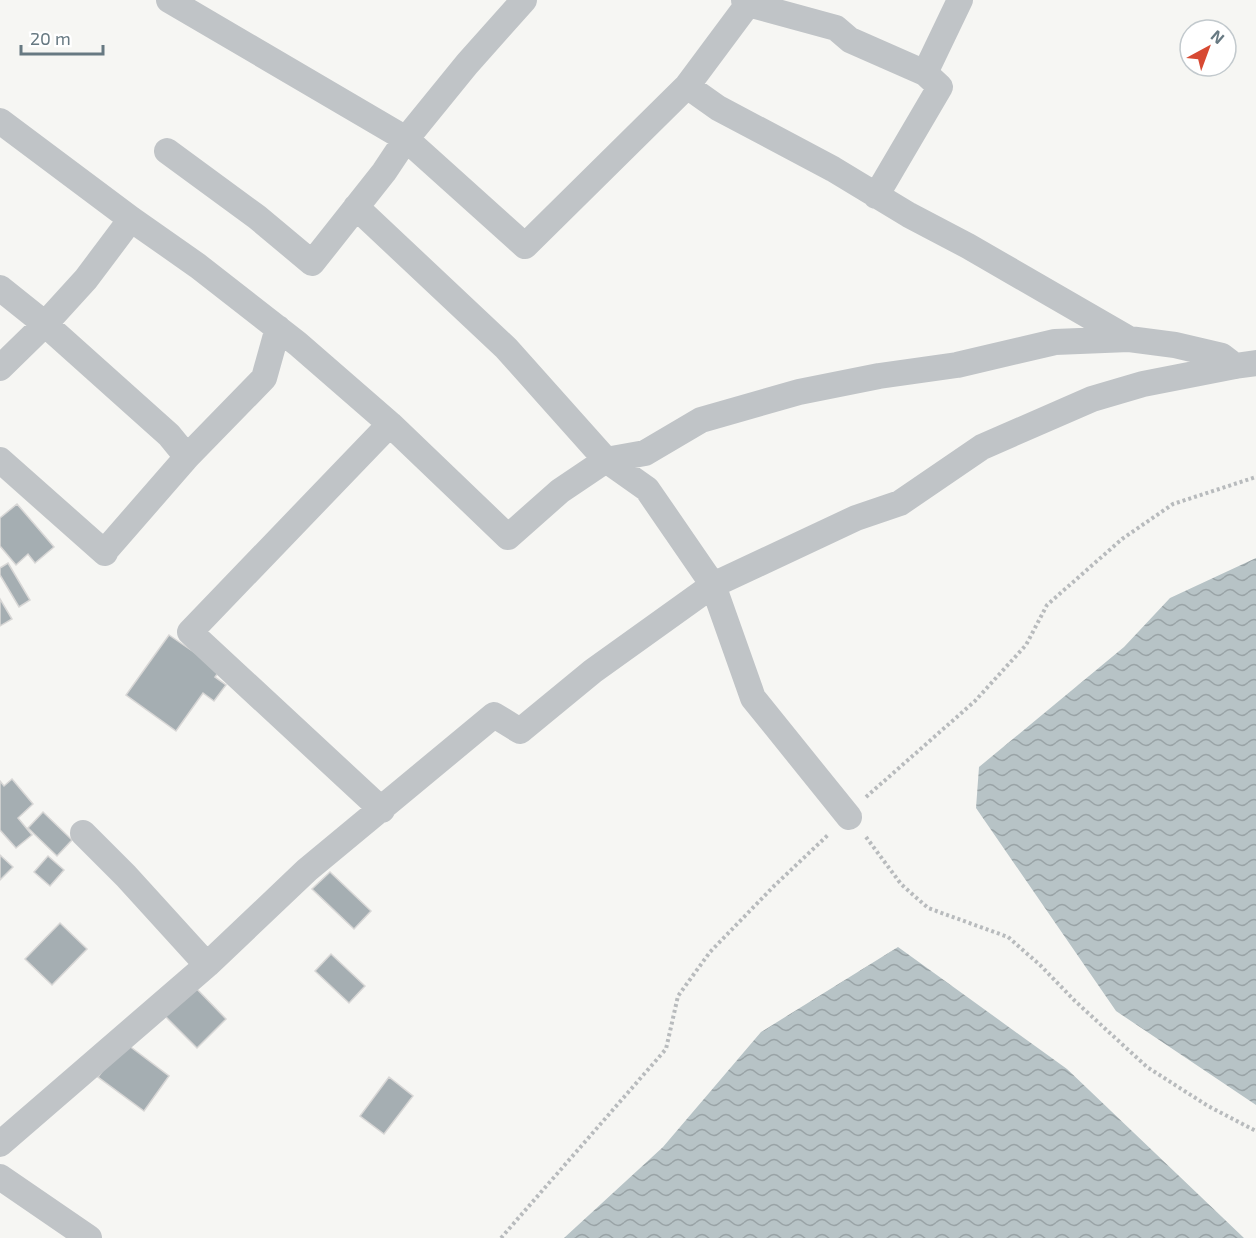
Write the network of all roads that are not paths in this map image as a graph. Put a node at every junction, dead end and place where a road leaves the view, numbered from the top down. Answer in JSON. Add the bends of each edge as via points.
{"nodes":[{"id":1,"x":169,"y":0,"type":"edge"},
{"id":2,"x":960,"y":0,"type":"edge"},
{"id":3,"x":517,"y":2,"type":"edge"},
{"id":4,"x":746,"y":2,"type":"edge"},
{"id":5,"x":925,"y":73,"type":"junction"},
{"id":6,"x":687,"y":86,"type":"junction"},
{"id":7,"x":0,"y":121,"type":"edge"},
{"id":8,"x":406,"y":139,"type":"junction"},
{"id":9,"x":167,"y":151,"type":"dead end"},
{"id":10,"x":876,"y":196,"type":"junction"},
{"id":11,"x":356,"y":207,"type":"junction"},
{"id":12,"x":131,"y":219,"type":"junction"},
{"id":13,"x":0,"y":288,"type":"edge"},
{"id":14,"x":45,"y":324,"type":"junction"},
{"id":15,"x":278,"y":328,"type":"junction"},
{"id":16,"x":1129,"y":339,"type":"junction"},
{"id":17,"x":1245,"y":364,"type":"edge"},
{"id":18,"x":0,"y":368,"type":"edge"},
{"id":19,"x":390,"y":424,"type":"junction"},
{"id":20,"x":187,"y":457,"type":"junction"},
{"id":21,"x":0,"y":460,"type":"edge"},
{"id":22,"x":606,"y":460,"type":"junction"},
{"id":23,"x":713,"y":585,"type":"junction"},
{"id":24,"x":382,"y":810,"type":"junction"},
{"id":25,"x":849,"y":817,"type":"road end"},
{"id":26,"x":83,"y":833,"type":"dead end"},
{"id":27,"x":207,"y":965,"type":"junction"},
{"id":28,"x":0,"y":1144,"type":"edge"},
{"id":29,"x":0,"y":1177,"type":"edge"},
{"id":30,"x":89,"y":1238,"type":"edge"}],
"edges":[{"from":1,"to":8,"type":"street"},
{"from":2,"to":5,"type":"street"},
{"from":3,"to":8,"type":"street"},
{"from":4,"to":5,"type":"street","via":[[836,28],[850,40]]},
{"from":4,"to":6,"type":"street"},
{"from":5,"to":10,"type":"street","via":[[940,87]]},
{"from":6,"to":8,"type":"street","via":[[525,246]]},
{"from":6,"to":10,"type":"street","via":[[718,108]]},
{"from":7,"to":12,"type":"street"},
{"from":8,"to":11,"type":"street"},
{"from":9,"to":11,"type":"street","via":[[312,263]]},
{"from":10,"to":16,"type":"street"},
{"from":11,"to":22,"type":"street","via":[[506,348]]},
{"from":12,"to":14,"type":"street","via":[[86,279]]},
{"from":12,"to":15,"type":"street"},
{"from":13,"to":14,"type":"street"},
{"from":14,"to":18,"type":"street"},
{"from":14,"to":20,"type":"street","via":[[169,435]]},
{"from":15,"to":19,"type":"street"},
{"from":15,"to":20,"type":"street","via":[[264,378]]},
{"from":16,"to":17,"type":"street","via":[[1175,345]]},
{"from":16,"to":22,"type":"street","via":[[1055,342],[957,365],[800,392],[700,420],[645,453]]},
{"from":17,"to":23,"type":"street","via":[[1143,384],[1092,399],[982,447],[900,502],[856,518]]},
{"from":19,"to":22,"type":"street","via":[[508,537],[560,490]]},
{"from":19,"to":24,"type":"street","via":[[190,632]]},
{"from":20,"to":21,"type":"street","via":[[105,554]]},
{"from":22,"to":23,"type":"street","via":[[647,489]]},
{"from":23,"to":24,"type":"street","via":[[593,671],[520,731],[494,715]]},
{"from":23,"to":25,"type":"street","via":[[753,698]]},
{"from":24,"to":27,"type":"street","via":[[307,870]]},
{"from":26,"to":27,"type":"street"},
{"from":27,"to":28,"type":"street"},
{"from":29,"to":30,"type":"street"}]}
